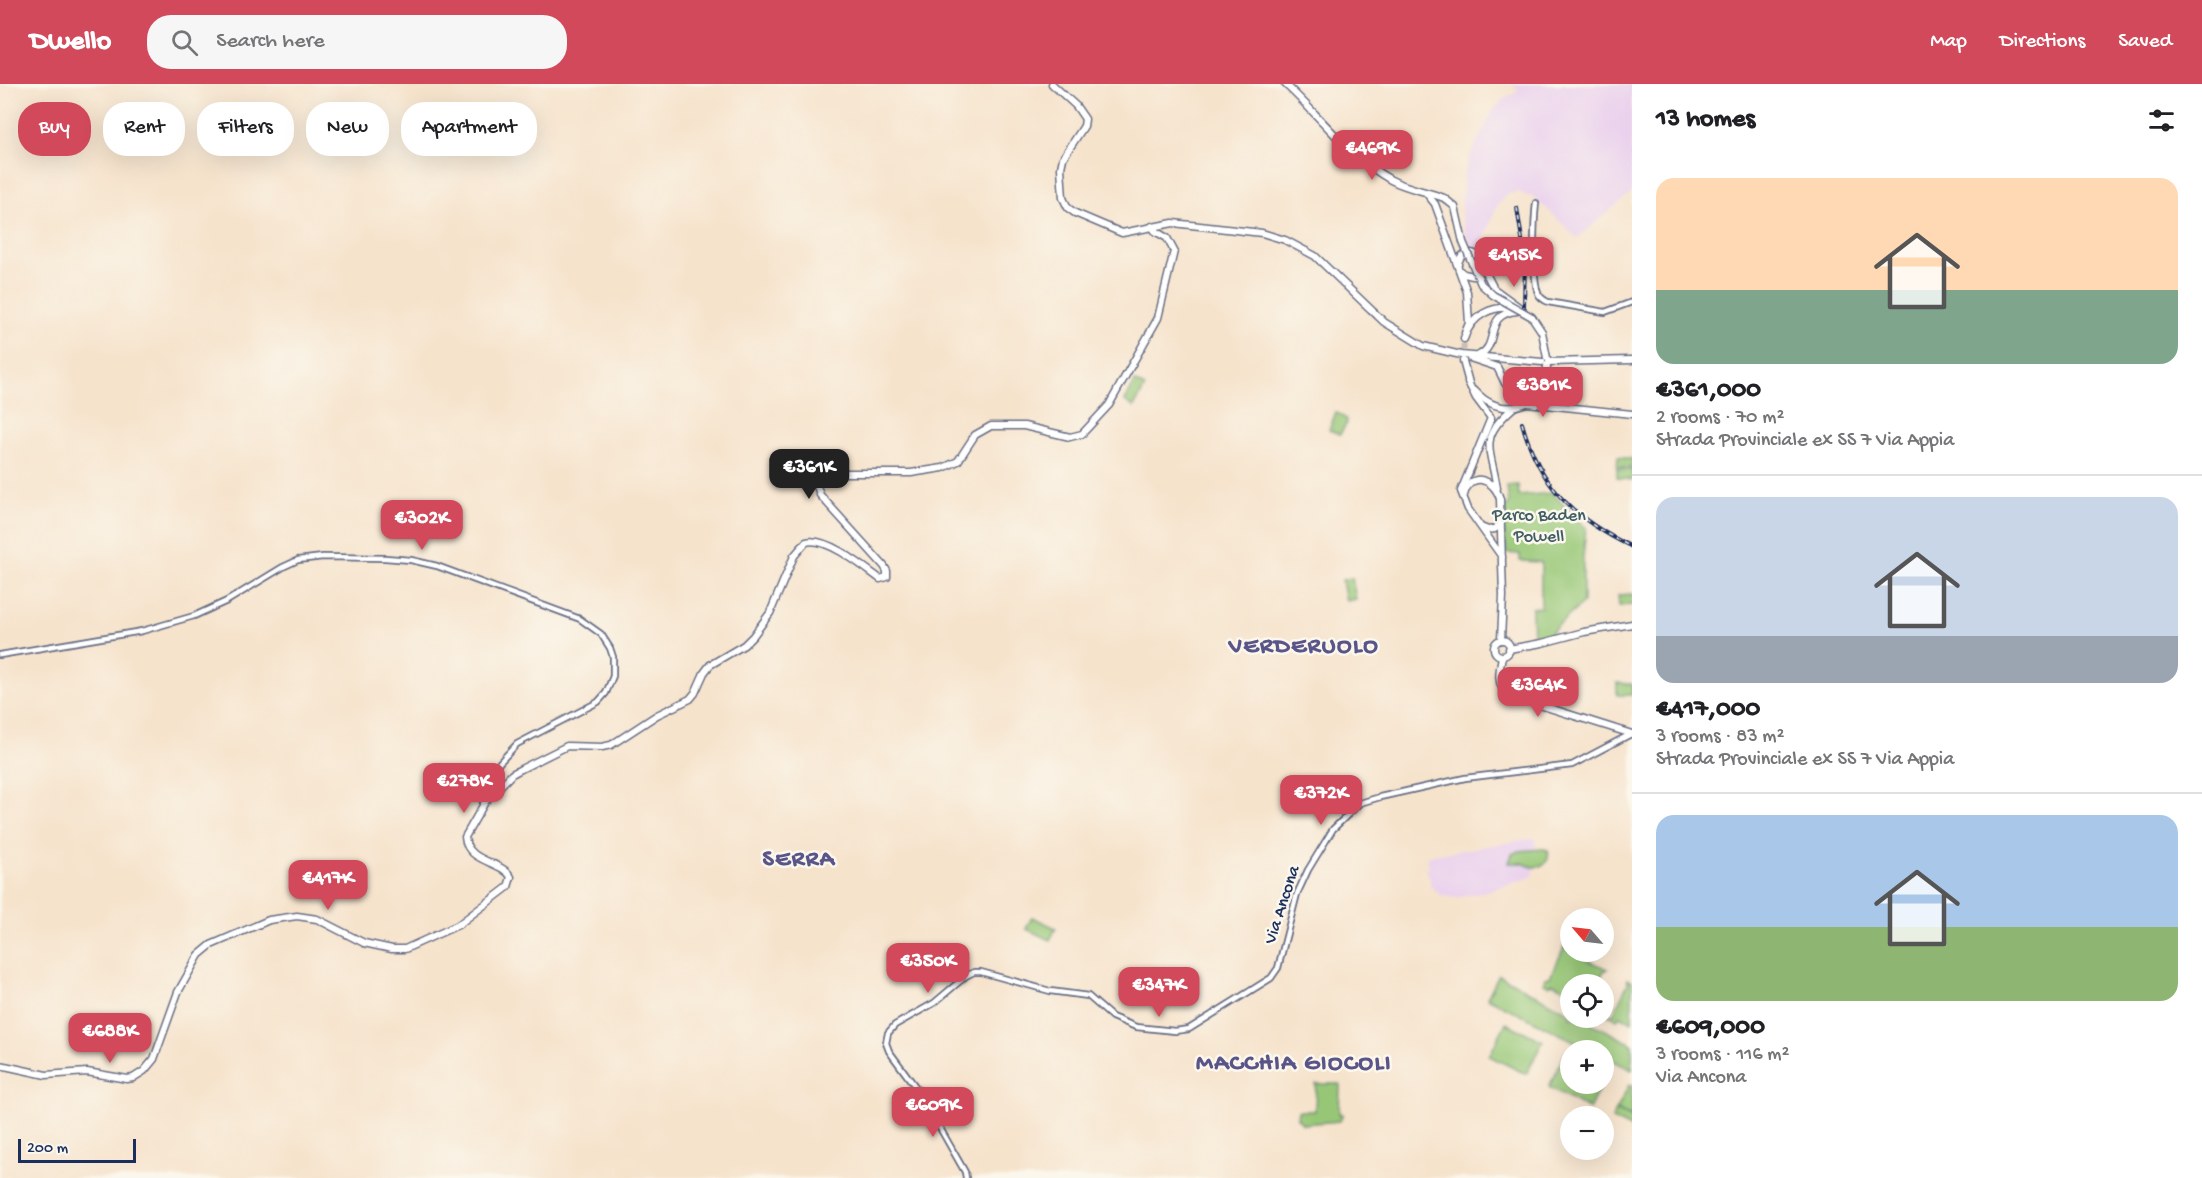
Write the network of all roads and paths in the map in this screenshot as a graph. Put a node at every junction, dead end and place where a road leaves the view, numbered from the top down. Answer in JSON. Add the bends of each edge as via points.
{"nodes":[{"id":1,"x":1052,"y":84,"type":"edge"},
{"id":2,"x":1285,"y":84,"type":"edge"},
{"id":3,"x":1427,"y":194,"type":"junction"},
{"id":4,"x":1536,"y":203,"type":"dead end"},
{"id":5,"x":1152,"y":226,"type":"junction"},
{"id":6,"x":1482,"y":262,"type":"junction"},
{"id":7,"x":1459,"y":266,"type":"junction"},
{"id":8,"x":1632,"y":302,"type":"edge"},
{"id":9,"x":1523,"y":310,"type":"junction"},
{"id":10,"x":1544,"y":338,"type":"junction"},
{"id":11,"x":1477,"y":356,"type":"junction"},
{"id":12,"x":1462,"y":358,"type":"junction"},
{"id":13,"x":1632,"y":360,"type":"edge"},
{"id":14,"x":1546,"y":362,"type":"junction"},
{"id":15,"x":1567,"y":362,"type":"junction"},
{"id":16,"x":1468,"y":382,"type":"junction"},
{"id":17,"x":1537,"y":393,"type":"junction"},
{"id":18,"x":1527,"y":405,"type":"junction"},
{"id":19,"x":1514,"y":409,"type":"junction"},
{"id":20,"x":1632,"y":414,"type":"edge"},
{"id":21,"x":1498,"y":491,"type":"junction"},
{"id":22,"x":1464,"y":499,"type":"junction"},
{"id":23,"x":1501,"y":523,"type":"junction"},
{"id":24,"x":1483,"y":528,"type":"junction"},
{"id":25,"x":1502,"y":557,"type":"junction"},
{"id":26,"x":1632,"y":624,"type":"edge"},
{"id":27,"x":1501,"y":640,"type":"junction"},
{"id":28,"x":1509,"y":649,"type":"junction"},
{"id":29,"x":0,"y":655,"type":"edge"},
{"id":30,"x":1502,"y":657,"type":"junction"},
{"id":31,"x":1632,"y":734,"type":"edge"},
{"id":32,"x":484,"y":802,"type":"junction"},
{"id":33,"x":0,"y":1065,"type":"edge"},
{"id":34,"x":966,"y":1178,"type":"edge"}],
"edges":[{"from":1,"to":5,"type":"main road","via":[[1085,119],[1061,168],[1068,208],[1122,233]]},
{"from":2,"to":3,"type":"main road","via":[[1354,153],[1391,179]]},
{"from":3,"to":7,"type":"main road","via":[[1435,204]]},
{"from":3,"to":9,"type":"main road","bridge":true,"via":[[1444,198],[1455,207],[1463,242],[1481,284],[1493,295]]},
{"from":4,"to":8,"type":"street","via":[[1535,274],[1542,299],[1605,312]]},
{"from":5,"to":12,"type":"main road","via":[[1173,224],[1262,233],[1285,240],[1315,256],[1384,322],[1403,335]]},
{"from":5,"to":32,"type":"main road","via":[[1170,241],[1174,250],[1158,318],[1109,405],[1082,435],[1070,437],[1024,426],[991,426],[975,435],[958,461],[943,468],[911,473],[842,473],[822,478],[817,486],[820,495],[884,566],[887,577],[880,579],[816,541],[806,542],[794,556],[762,626],[744,645],[710,665],[690,699],[611,745],[562,747],[512,774]]},
{"from":6,"to":7,"type":"main road","via":[[1477,255],[1467,253],[1460,258]]},
{"from":6,"to":7,"type":"main road","via":[[1480,271],[1473,276],[1464,274]]},
{"from":6,"to":9,"type":"main road","bridge":true,"via":[[1494,289]]},
{"from":7,"to":9,"type":"main road","bridge":true,"via":[[1469,303],[1465,336],[1473,321],[1489,310]]},
{"from":9,"to":10,"type":"main road","bridge":true,"via":[[1540,327]]},
{"from":9,"to":11,"type":"main road","via":[[1500,315],[1488,347]]},
{"from":10,"to":14,"type":"main road"},
{"from":10,"to":15,"type":"main road","via":[[1553,357]]},
{"from":11,"to":12,"type":"main road"},
{"from":11,"to":14,"type":"main road"},
{"from":12,"to":16,"type":"main road"},
{"from":12,"to":17,"type":"main road","bridge":true,"via":[[1497,367],[1512,391],[1524,395]]},
{"from":13,"to":15,"type":"main road"},
{"from":14,"to":15,"type":"main road"},
{"from":14,"to":17,"type":"main road","via":[[1544,382]]},
{"from":16,"to":19,"type":"main road","via":[[1487,402]]},
{"from":16,"to":22,"type":"main road","via":[[1491,418],[1461,487]]},
{"from":17,"to":18,"type":"main road"},
{"from":18,"to":19,"type":"main road","bridge":true},
{"from":18,"to":20,"type":"main road"},
{"from":19,"to":21,"type":"main road","via":[[1495,425],[1490,442]]},
{"from":21,"to":22,"type":"main road","via":[[1492,483],[1479,480],[1466,488]]},
{"from":21,"to":23,"type":"main road"},
{"from":22,"to":24,"type":"main road"},
{"from":23,"to":24,"type":"main road","via":[[1495,529]]},
{"from":23,"to":25,"type":"main road"},
{"from":24,"to":25,"type":"main road"},
{"from":25,"to":27,"type":"main road"},
{"from":26,"to":28,"type":"main road"},
{"from":27,"to":28,"type":"main road","via":[[1507,642]]},
{"from":27,"to":30,"type":"main road","via":[[1495,650]]},
{"from":28,"to":30,"type":"main road"},
{"from":29,"to":32,"type":"street","via":[[142,631],[194,616],[298,560],[385,558],[437,566],[580,619],[601,634],[613,657],[613,676],[598,702],[517,744],[480,790]]},
{"from":30,"to":31,"type":"main road","via":[[1499,682],[1509,695]]},
{"from":31,"to":34,"type":"street","name":"Via Ancona","via":[[1572,765],[1466,778],[1360,804],[1333,829],[1308,870],[1278,968],[1271,978],[1193,1027],[1175,1031],[1136,1027],[1112,1017],[1088,996],[974,972],[966,976],[934,1003],[895,1025],[886,1043],[920,1093]]},
{"from":32,"to":33,"type":"main road","via":[[466,842],[485,862],[509,873],[511,881],[458,925],[399,950],[364,944],[309,917],[269,920],[203,950],[178,992],[154,1059],[136,1077],[87,1072],[46,1075]]}]}
